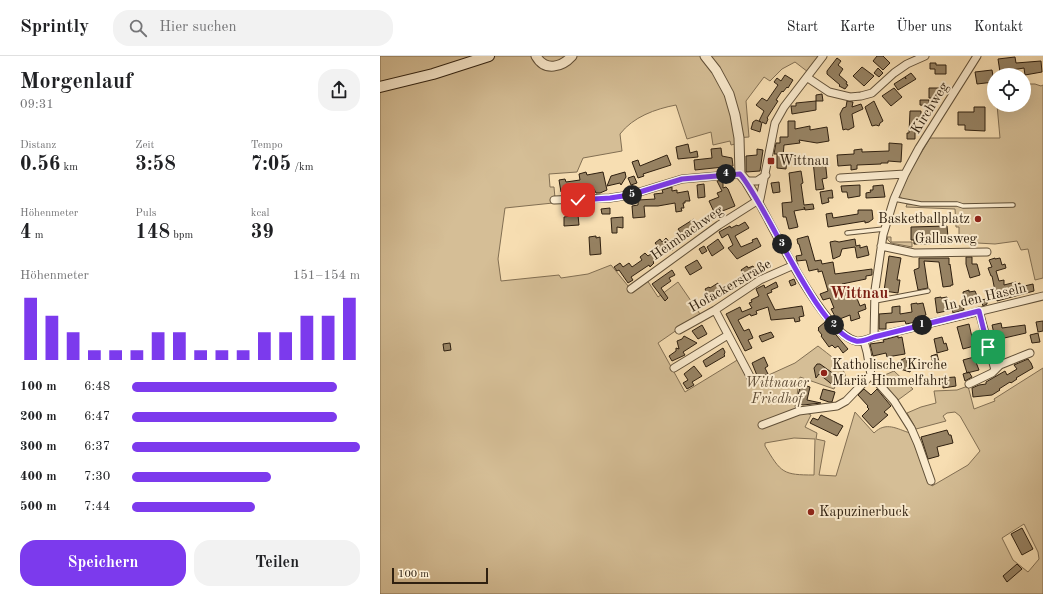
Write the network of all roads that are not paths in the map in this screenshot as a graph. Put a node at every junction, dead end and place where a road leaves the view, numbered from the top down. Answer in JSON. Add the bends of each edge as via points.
{"nodes":[{"id":1,"x":489,"y":56,"type":"edge"},
{"id":2,"x":536,"y":56,"type":"edge"},
{"id":3,"x":572,"y":56,"type":"edge"},
{"id":4,"x":704,"y":56,"type":"edge"},
{"id":5,"x":823,"y":56,"type":"edge"},
{"id":6,"x":925,"y":56,"type":"edge"},
{"id":7,"x":978,"y":56,"type":"edge"},
{"id":8,"x":808,"y":78,"type":"junction"},
{"id":9,"x":380,"y":87,"type":"edge"},
{"id":10,"x":740,"y":174,"type":"junction"},
{"id":11,"x":905,"y":174,"type":"junction"},
{"id":12,"x":766,"y":175,"type":"junction"},
{"id":13,"x":840,"y":178,"type":"dead end"},
{"id":14,"x":746,"y":181,"type":"junction"},
{"id":15,"x":894,"y":199,"type":"junction"},
{"id":16,"x":554,"y":200,"type":"dead end"},
{"id":17,"x":758,"y":201,"type":"junction"},
{"id":18,"x":1012,"y":205,"type":"dead end"},
{"id":19,"x":884,"y":229,"type":"junction"},
{"id":20,"x":847,"y":233,"type":"dead end"},
{"id":21,"x":882,"y":246,"type":"junction"},
{"id":22,"x":987,"y":252,"type":"dead end"},
{"id":23,"x":794,"y":265,"type":"junction"},
{"id":24,"x":631,"y":289,"type":"dead end"},
{"id":25,"x":928,"y":291,"type":"dead end"},
{"id":26,"x":1043,"y":296,"type":"edge"},
{"id":27,"x":874,"y":301,"type":"junction"},
{"id":28,"x":715,"y":310,"type":"junction"},
{"id":29,"x":979,"y":311,"type":"junction"},
{"id":30,"x":679,"y":330,"type":"dead end"},
{"id":31,"x":728,"y":335,"type":"junction"},
{"id":32,"x":874,"y":337,"type":"junction"},
{"id":33,"x":864,"y":341,"type":"junction"},
{"id":34,"x":1030,"y":354,"type":"dead end"},
{"id":35,"x":674,"y":368,"type":"dead end"},
{"id":36,"x":995,"y":370,"type":"junction"},
{"id":37,"x":871,"y":375,"type":"junction"},
{"id":38,"x":752,"y":382,"type":"dead end"},
{"id":39,"x":969,"y":384,"type":"dead end"},
{"id":40,"x":762,"y":425,"type":"dead end"},
{"id":41,"x":931,"y":481,"type":"dead end"}],
"edges":[{"from":1,"to":9,"type":"main road"},
{"from":2,"to":3,"type":"street","via":[[544,65],[550,67],[559,65]]},
{"from":4,"to":10,"type":"street","via":[[716,70],[729,94],[739,138]]},
{"from":5,"to":8,"type":"street"},
{"from":6,"to":8,"type":"street","via":[[907,64],[872,93],[861,96],[850,97],[829,92]]},
{"from":7,"to":11,"type":"street","name":"Kirchweg"},
{"from":8,"to":12,"type":"street","via":[[784,107],[775,123]]},
{"from":10,"to":14,"type":"street"},
{"from":10,"to":16,"type":"street","via":[[682,179],[630,195],[610,198]]},
{"from":11,"to":13,"type":"street"},
{"from":11,"to":15,"type":"street","name":"Kirchweg"},
{"from":12,"to":14,"type":"street","via":[[757,180]]},
{"from":12,"to":17,"type":"street"},
{"from":14,"to":17,"type":"street"},
{"from":15,"to":18,"type":"lane","via":[[921,204]]},
{"from":15,"to":19,"type":"street","name":"Kirchweg"},
{"from":17,"to":23,"type":"street"},
{"from":17,"to":24,"type":"street","name":"Heimbachweg","via":[[719,225]]},
{"from":19,"to":20,"type":"lane"},
{"from":19,"to":21,"type":"street","name":"Kirchweg"},
{"from":21,"to":22,"type":"street","name":"Gallusweg","via":[[914,254]]},
{"from":21,"to":27,"type":"street","name":"Kirchweg"},
{"from":23,"to":28,"type":"street","name":"Hofackerstraße","via":[[760,280]]},
{"from":23,"to":33,"type":"street","via":[[822,311],[836,328],[849,338]]},
{"from":25,"to":27,"type":"lane"},
{"from":26,"to":29,"type":"street","name":"In den Haseln"},
{"from":27,"to":32,"type":"street","name":"Kirchweg"},
{"from":28,"to":30,"type":"street","name":"Hofackerstraße"},
{"from":28,"to":31,"type":"street"},
{"from":29,"to":32,"type":"street","name":"In den Haseln"},
{"from":29,"to":36,"type":"street"},
{"from":31,"to":35,"type":"street"},
{"from":31,"to":38,"type":"street"},
{"from":32,"to":33,"type":"street","name":"In den Haseln"},
{"from":33,"to":37,"type":"street"},
{"from":34,"to":36,"type":"street","via":[[1000,365]]},
{"from":36,"to":39,"type":"street"},
{"from":37,"to":40,"type":"street","via":[[846,401],[837,406],[799,411]]},
{"from":37,"to":41,"type":"street","via":[[894,401],[911,428]]}]}
